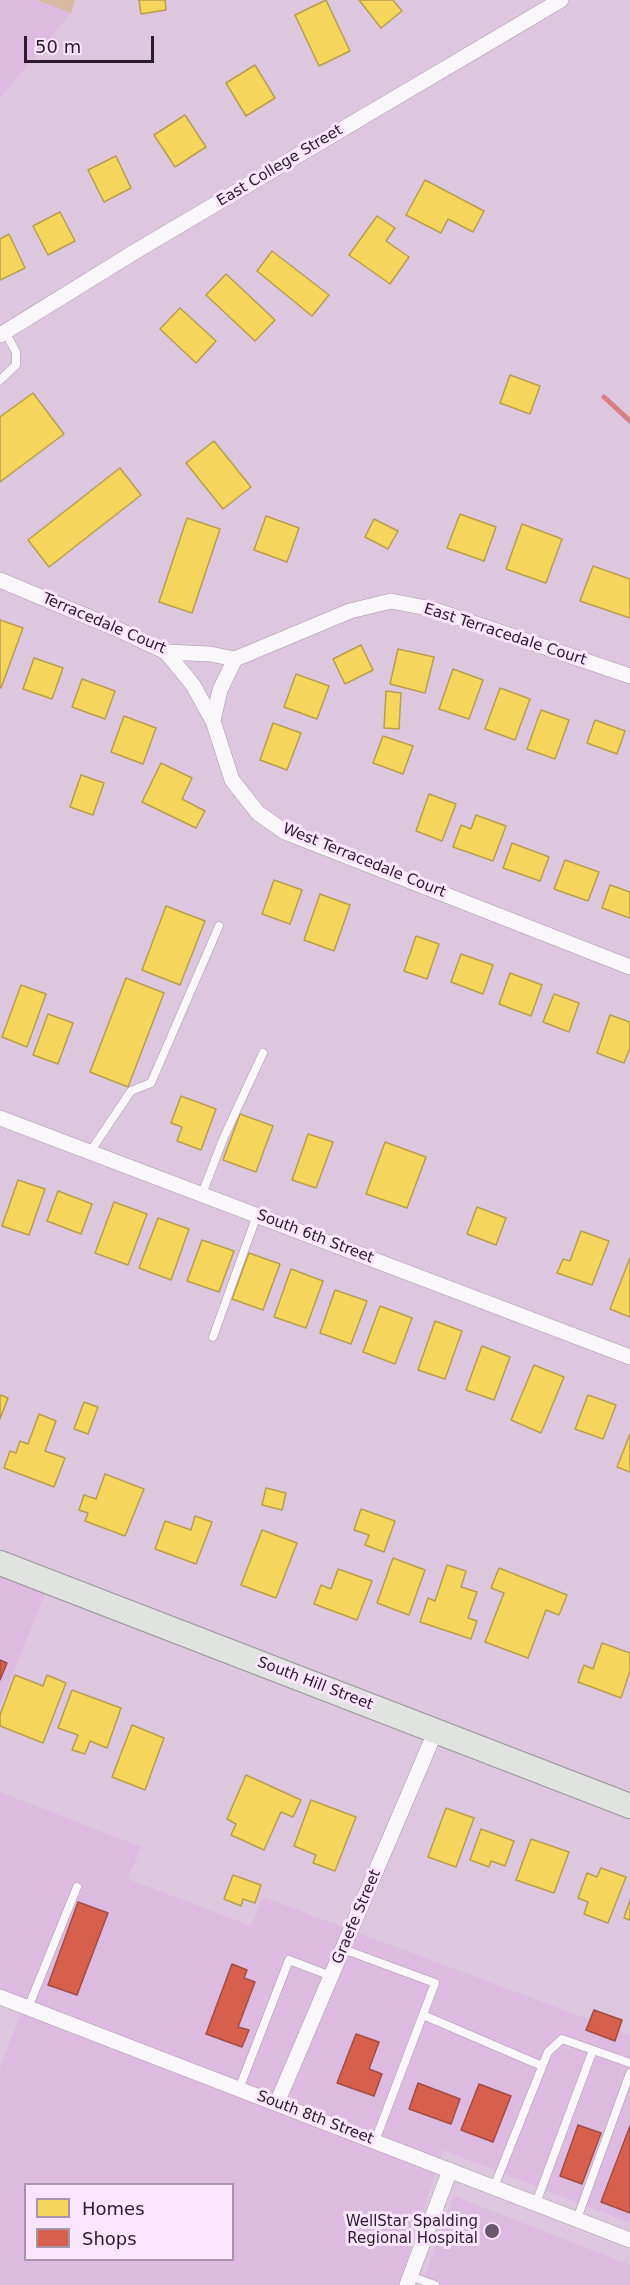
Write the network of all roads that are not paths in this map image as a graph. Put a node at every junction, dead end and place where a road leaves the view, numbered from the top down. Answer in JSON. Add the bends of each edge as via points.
{"nodes":[{"id":1,"x":561,"y":0,"type":"edge"},
{"id":2,"x":2,"y":333,"type":"edge"},
{"id":3,"x":0,"y":380,"type":"edge"},
{"id":4,"x":0,"y":580,"type":"edge"},
{"id":5,"x":166,"y":652,"type":"junction"},
{"id":6,"x":235,"y":659,"type":"junction"},
{"id":7,"x":630,"y":676,"type":"edge"},
{"id":8,"x":213,"y":722,"type":"junction"},
{"id":9,"x":219,"y":926,"type":"dead end"},
{"id":10,"x":630,"y":967,"type":"edge"},
{"id":11,"x":263,"y":1053,"type":"dead end"},
{"id":12,"x":0,"y":1118,"type":"edge"},
{"id":13,"x":90,"y":1152,"type":"junction"},
{"id":14,"x":202,"y":1194,"type":"junction"},
{"id":15,"x":257,"y":1215,"type":"junction"},
{"id":16,"x":213,"y":1337,"type":"dead end"},
{"id":17,"x":630,"y":1357,"type":"edge"},
{"id":18,"x":0,"y":1563,"type":"edge"},
{"id":19,"x":436,"y":1730,"type":"junction"},
{"id":20,"x":630,"y":1806,"type":"edge"},
{"id":21,"x":77,"y":1887,"type":"dead end"},
{"id":22,"x":343,"y":1949,"type":"junction"},
{"id":23,"x":332,"y":1976,"type":"junction"},
{"id":24,"x":0,"y":1997,"type":"edge"},
{"id":25,"x":28,"y":2008,"type":"junction"},
{"id":26,"x":423,"y":2015,"type":"junction"},
{"id":27,"x":592,"y":2050,"type":"junction"},
{"id":28,"x":630,"y":2063,"type":"edge"},
{"id":29,"x":542,"y":2066,"type":"junction"},
{"id":30,"x":630,"y":2073,"type":"edge"},
{"id":31,"x":239,"y":2089,"type":"junction"},
{"id":32,"x":277,"y":2103,"type":"junction"},
{"id":33,"x":375,"y":2141,"type":"junction"},
{"id":34,"x":450,"y":2170,"type":"junction"},
{"id":35,"x":494,"y":2187,"type":"junction"},
{"id":36,"x":536,"y":2203,"type":"junction"},
{"id":37,"x":577,"y":2219,"type":"junction"},
{"id":38,"x":630,"y":2240,"type":"edge"},
{"id":39,"x":409,"y":2280,"type":"edge"},
{"id":40,"x":435,"y":2285,"type":"edge"}],
"edges":[{"from":1,"to":2,"type":"street","name":"East College Street"},
{"from":2,"to":3,"type":"lane","via":[[16,352],[16,365]]},
{"from":4,"to":5,"type":"street","name":"Terracedale Court"},
{"from":5,"to":6,"type":"street","name":"Terracedale Court"},
{"from":5,"to":8,"type":"street","name":"West Terracedale Court","via":[[194,685]]},
{"from":6,"to":7,"type":"street","name":"East Terracedale Court","via":[[350,611],[391,601],[432,609]]},
{"from":6,"to":8,"type":"street","via":[[220,690]]},
{"from":8,"to":10,"type":"street","name":"West Terracedale Court","via":[[232,780],[258,813],[285,832]]},
{"from":9,"to":13,"type":"lane","via":[[151,1083],[131,1091]]},
{"from":11,"to":14,"type":"lane"},
{"from":12,"to":13,"type":"street","name":"South 6th Street"},
{"from":13,"to":14,"type":"street","name":"South 6th Street"},
{"from":14,"to":15,"type":"street","name":"South 6th Street"},
{"from":15,"to":16,"type":"lane"},
{"from":15,"to":17,"type":"street","name":"South 6th Street"},
{"from":18,"to":19,"type":"main road","name":"South Hill Street"},
{"from":19,"to":20,"type":"main road","name":"South Hill Street"},
{"from":19,"to":22,"type":"street","name":"Graefe Street"},
{"from":21,"to":25,"type":"lane"},
{"from":22,"to":23,"type":"street","name":"Graefe Street"},
{"from":22,"to":26,"type":"lane","via":[[435,1983]]},
{"from":23,"to":31,"type":"lane","via":[[290,1960]]},
{"from":23,"to":32,"type":"street","name":"Graefe Street"},
{"from":24,"to":25,"type":"street","name":"South 8th Street"},
{"from":25,"to":31,"type":"street","name":"South 8th Street"},
{"from":26,"to":29,"type":"lane"},
{"from":26,"to":33,"type":"lane"},
{"from":27,"to":28,"type":"lane"},
{"from":27,"to":29,"type":"lane","via":[[562,2039],[548,2052]]},
{"from":27,"to":36,"type":"lane"},
{"from":29,"to":35,"type":"lane"},
{"from":30,"to":37,"type":"lane"},
{"from":31,"to":32,"type":"street","name":"South 8th Street"},
{"from":32,"to":33,"type":"street","name":"South 8th Street"},
{"from":33,"to":34,"type":"street","name":"South 8th Street"},
{"from":34,"to":35,"type":"street","name":"South 8th Street"},
{"from":34,"to":39,"type":"street"},
{"from":35,"to":36,"type":"street","name":"South 8th Street"},
{"from":36,"to":37,"type":"street","name":"South 8th Street"},
{"from":37,"to":38,"type":"street","name":"South 8th Street"},
{"from":39,"to":40,"type":"lane"}]}
